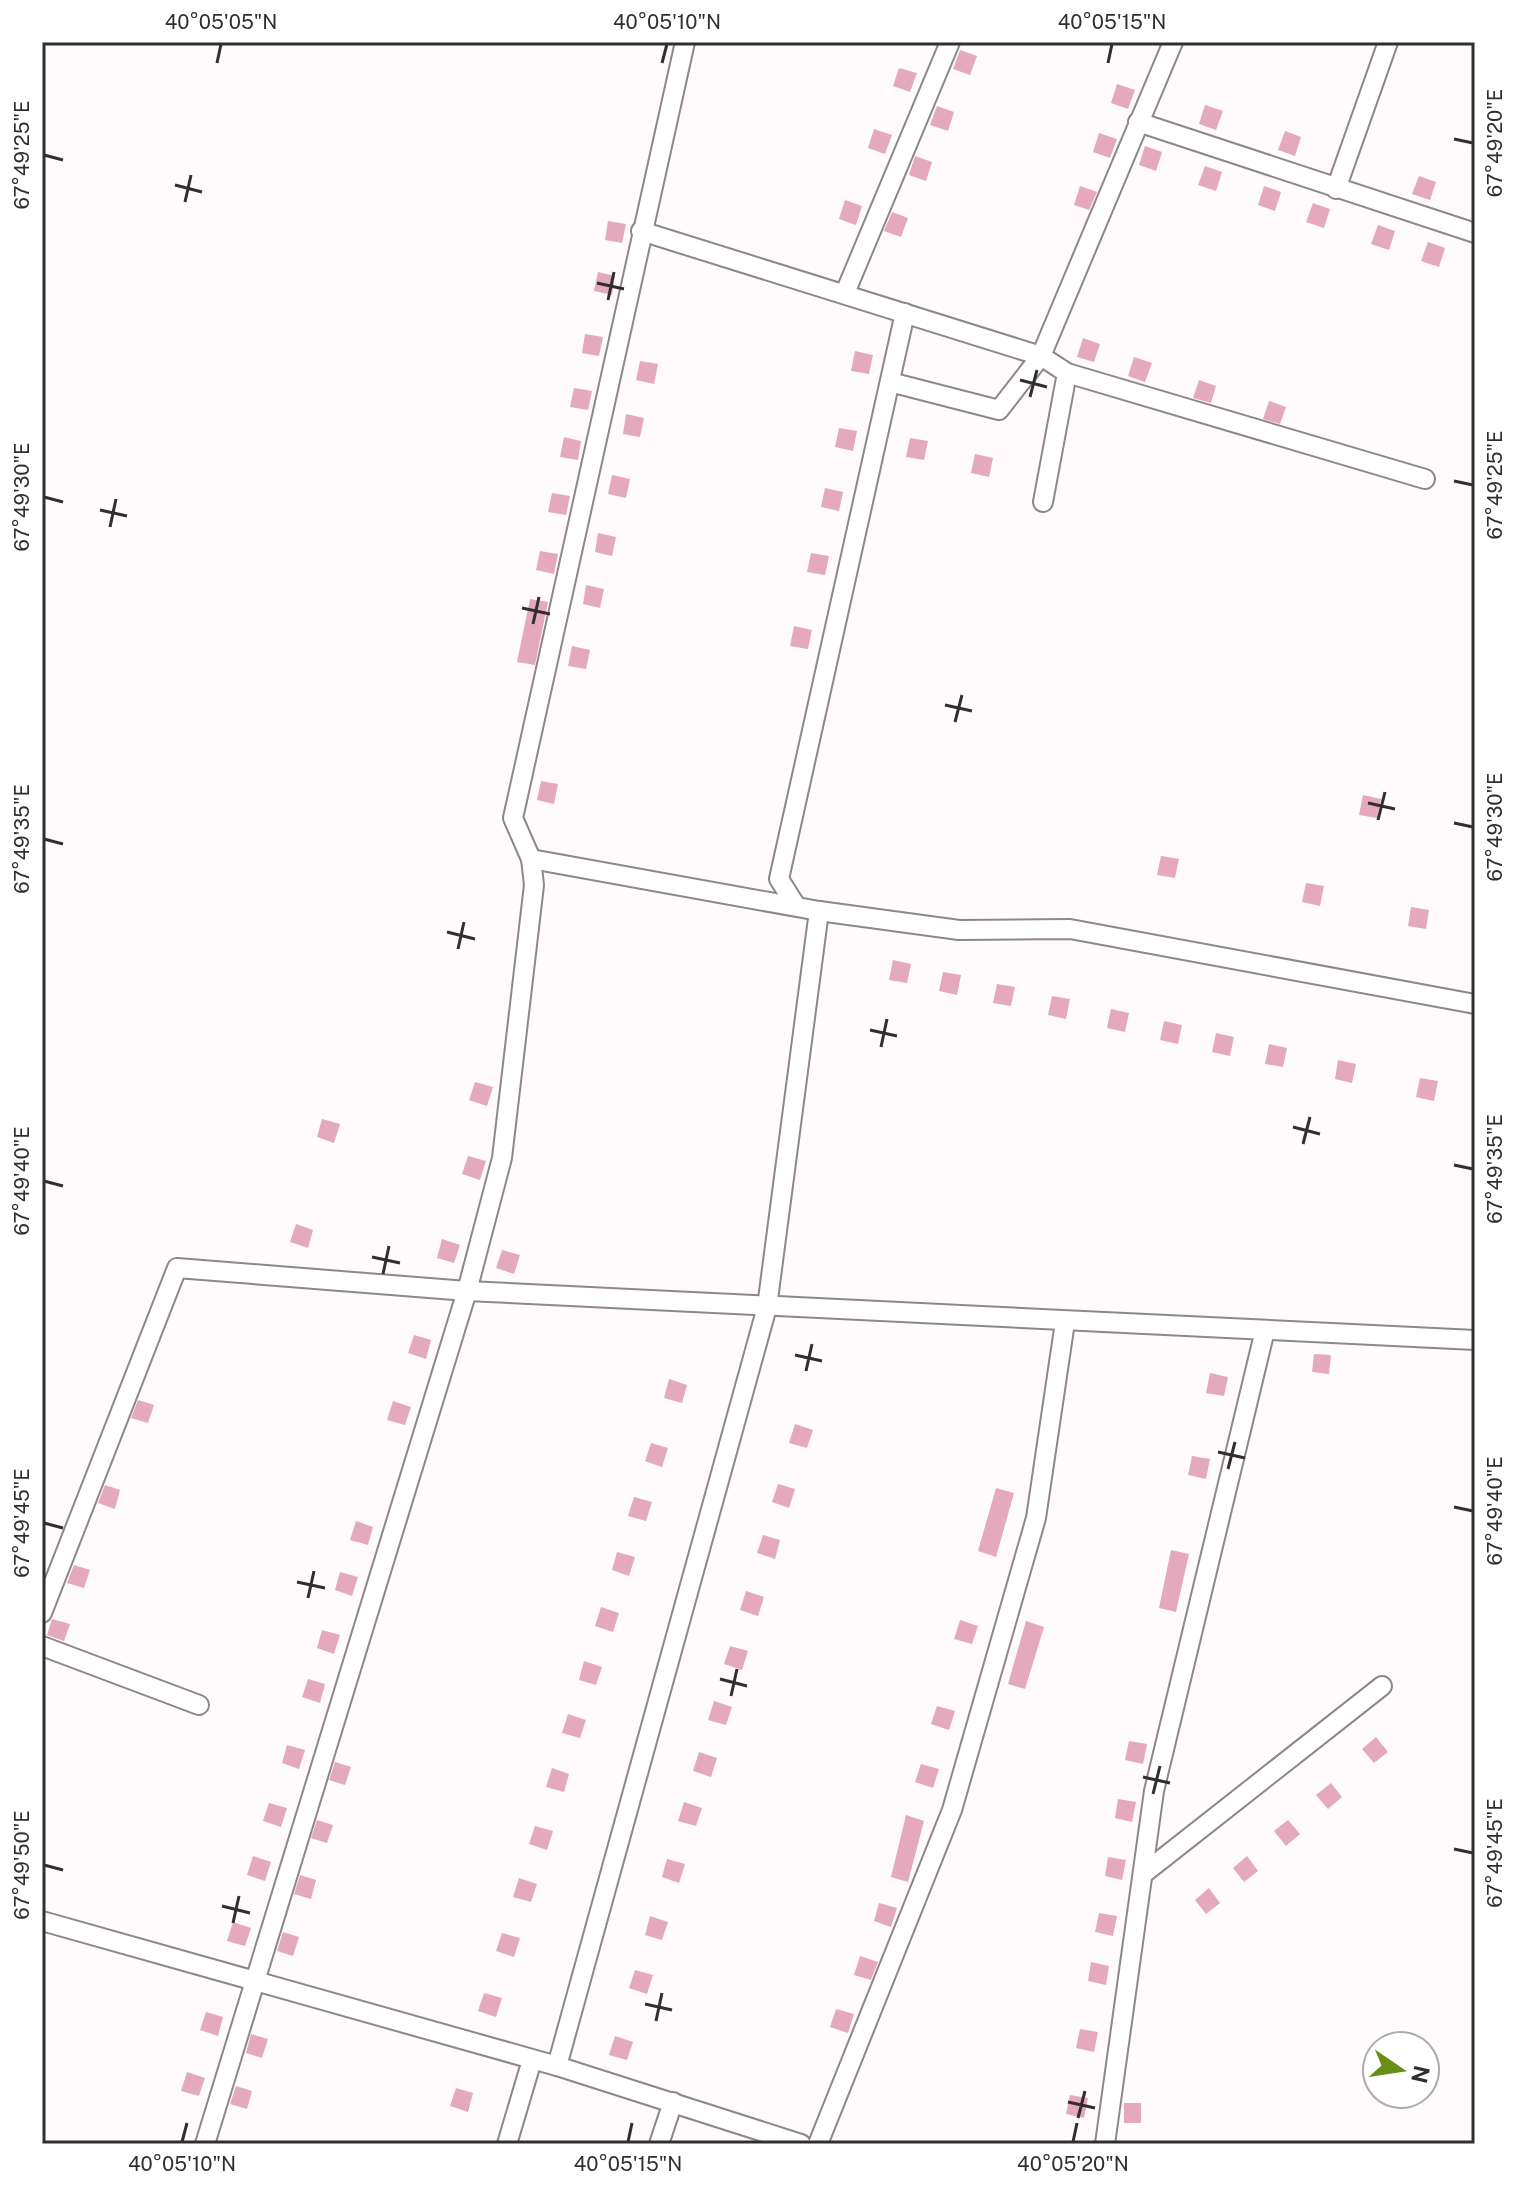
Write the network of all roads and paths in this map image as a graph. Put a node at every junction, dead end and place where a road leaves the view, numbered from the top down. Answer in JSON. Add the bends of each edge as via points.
{"nodes":[{"id":1,"x":685,"y":42,"type":"edge"},
{"id":2,"x":950,"y":42,"type":"edge"},
{"id":3,"x":1173,"y":42,"type":"edge"},
{"id":4,"x":1388,"y":42,"type":"edge"},
{"id":5,"x":1138,"y":122,"type":"junction"},
{"id":6,"x":1336,"y":189,"type":"junction"},
{"id":7,"x":641,"y":231,"type":"junction"},
{"id":8,"x":1475,"y":233,"type":"edge"},
{"id":9,"x":845,"y":293,"type":"junction"},
{"id":10,"x":905,"y":313,"type":"junction"},
{"id":11,"x":1041,"y":356,"type":"junction"},
{"id":12,"x":1067,"y":373,"type":"junction"},
{"id":13,"x":890,"y":382,"type":"junction"},
{"id":14,"x":1425,"y":479,"type":"dead end"},
{"id":15,"x":1043,"y":502,"type":"dead end"},
{"id":16,"x":531,"y":859,"type":"junction"},
{"id":17,"x":796,"y":906,"type":"junction"},
{"id":18,"x":819,"y":911,"type":"junction"},
{"id":19,"x":1475,"y":1004,"type":"edge"},
{"id":20,"x":467,"y":1291,"type":"junction"},
{"id":21,"x":767,"y":1307,"type":"junction"},
{"id":22,"x":1065,"y":1322,"type":"junction"},
{"id":23,"x":1265,"y":1330,"type":"junction"},
{"id":24,"x":1475,"y":1340,"type":"edge"},
{"id":25,"x":42,"y":1613,"type":"edge"},
{"id":26,"x":42,"y":1646,"type":"edge"},
{"id":27,"x":1382,"y":1686,"type":"dead end"},
{"id":28,"x":199,"y":1705,"type":"dead end"},
{"id":29,"x":1143,"y":1874,"type":"junction"},
{"id":30,"x":42,"y":1921,"type":"edge"},
{"id":31,"x":254,"y":1983,"type":"junction"},
{"id":32,"x":532,"y":2060,"type":"junction"},
{"id":33,"x":557,"y":2066,"type":"junction"},
{"id":34,"x":673,"y":2102,"type":"junction"},
{"id":35,"x":205,"y":2144,"type":"edge"},
{"id":36,"x":507,"y":2144,"type":"edge"},
{"id":37,"x":659,"y":2144,"type":"edge"},
{"id":38,"x":801,"y":2144,"type":"edge"},
{"id":39,"x":818,"y":2144,"type":"edge"},
{"id":40,"x":1105,"y":2144,"type":"edge"}],
"edges":[{"from":1,"to":7,"type":"street"},
{"from":2,"to":9,"type":"street"},
{"from":3,"to":5,"type":"street"},
{"from":4,"to":6,"type":"street"},
{"from":5,"to":6,"type":"street"},
{"from":5,"to":11,"type":"street"},
{"from":6,"to":8,"type":"street"},
{"from":7,"to":9,"type":"street"},
{"from":7,"to":16,"type":"street","via":[[513,818]]},
{"from":9,"to":10,"type":"street"},
{"from":10,"to":11,"type":"street"},
{"from":10,"to":13,"type":"street"},
{"from":11,"to":12,"type":"street"},
{"from":11,"to":13,"type":"street","via":[[999,410]]},
{"from":12,"to":14,"type":"street"},
{"from":12,"to":15,"type":"street"},
{"from":13,"to":17,"type":"street","via":[[779,879]]},
{"from":16,"to":17,"type":"street"},
{"from":16,"to":20,"type":"street","via":[[534,885],[502,1158]]},
{"from":17,"to":18,"type":"street"},
{"from":18,"to":19,"type":"street","via":[[959,930],[1070,929]]},
{"from":18,"to":21,"type":"street"},
{"from":20,"to":21,"type":"street"},
{"from":20,"to":25,"type":"street","via":[[177,1268]]},
{"from":20,"to":31,"type":"street"},
{"from":21,"to":22,"type":"street"},
{"from":21,"to":33,"type":"street"},
{"from":22,"to":23,"type":"street"},
{"from":22,"to":39,"type":"street","via":[[1036,1518],[952,1810]]},
{"from":23,"to":24,"type":"street"},
{"from":23,"to":29,"type":"street","via":[[1154,1791]]},
{"from":26,"to":28,"type":"street"},
{"from":27,"to":29,"type":"street"},
{"from":29,"to":40,"type":"street"},
{"from":30,"to":31,"type":"street"},
{"from":31,"to":32,"type":"street"},
{"from":31,"to":35,"type":"street"},
{"from":32,"to":33,"type":"street"},
{"from":32,"to":36,"type":"street"},
{"from":33,"to":34,"type":"street"},
{"from":34,"to":37,"type":"street"},
{"from":34,"to":38,"type":"street"}]}
